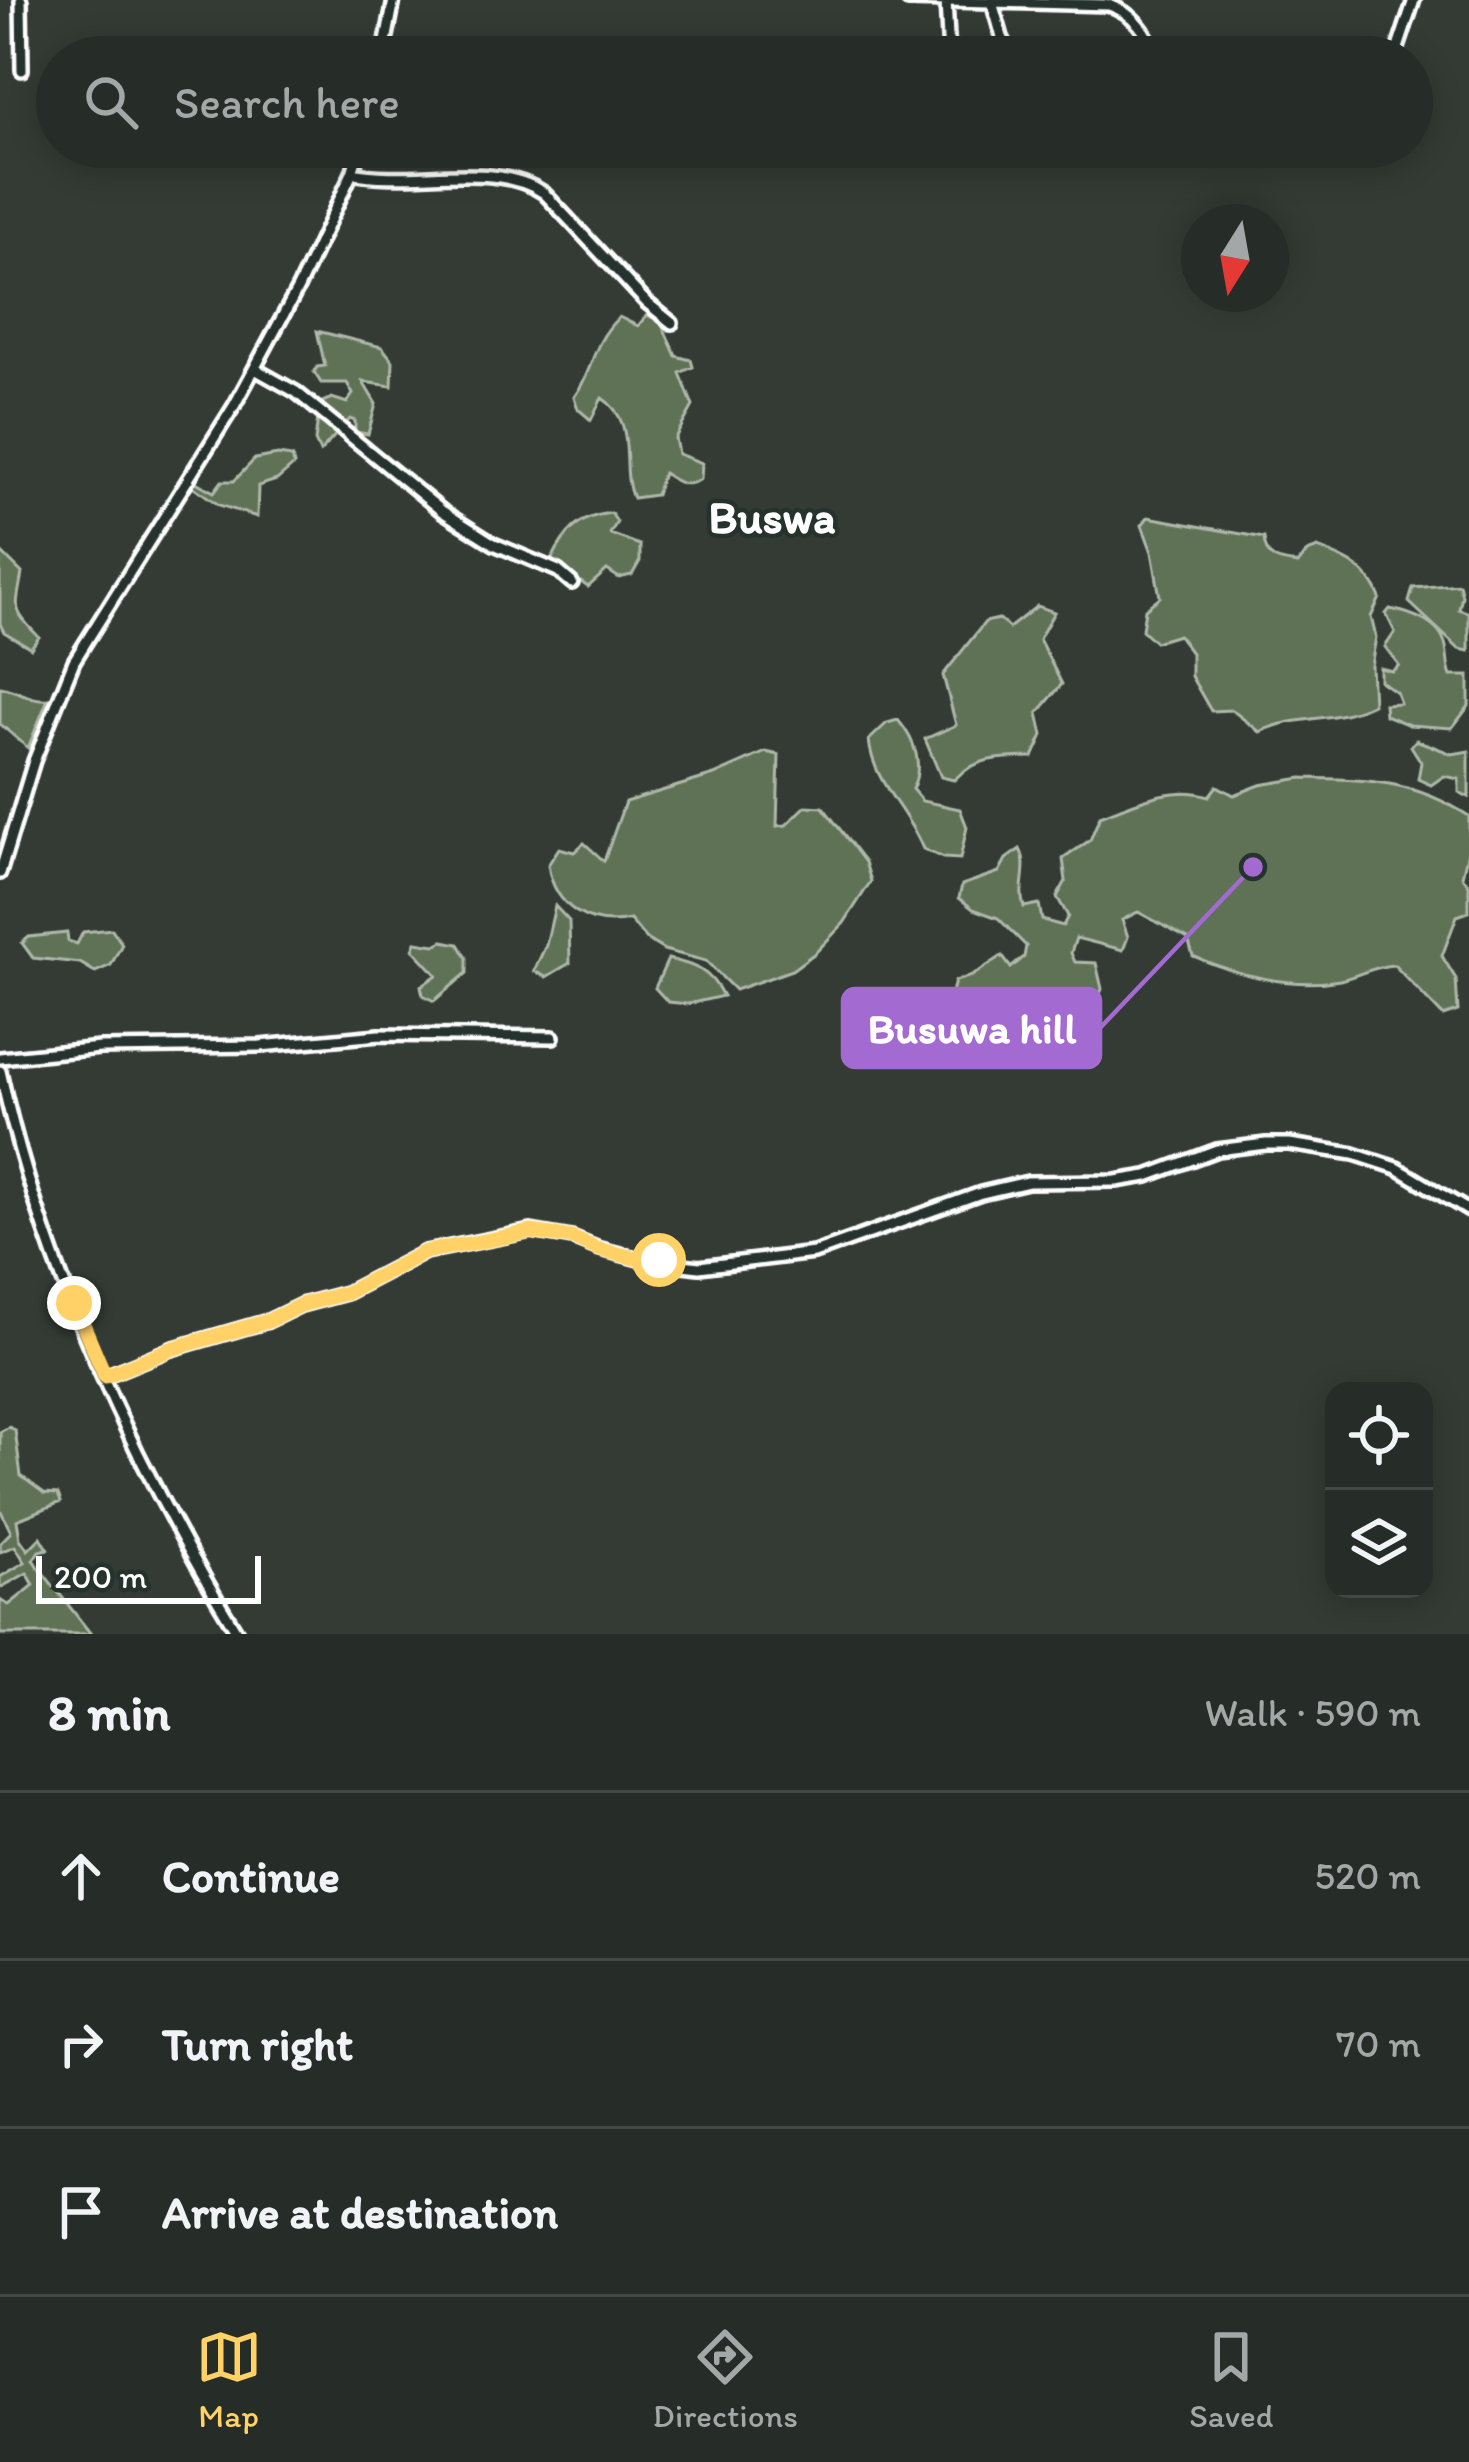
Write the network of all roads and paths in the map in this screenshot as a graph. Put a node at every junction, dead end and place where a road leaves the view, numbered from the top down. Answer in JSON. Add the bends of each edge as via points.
{"nodes":[{"id":1,"x":21,"y":0,"type":"edge"},
{"id":2,"x":394,"y":0,"type":"edge"},
{"id":3,"x":908,"y":0,"type":"edge"},
{"id":4,"x":1414,"y":0,"type":"edge"},
{"id":5,"x":946,"y":1,"type":"edge"},
{"id":6,"x":975,"y":1,"type":"edge"},
{"id":7,"x":992,"y":2,"type":"edge"},
{"id":8,"x":387,"y":36,"type":"edge"},
{"id":9,"x":948,"y":36,"type":"edge"},
{"id":10,"x":1002,"y":36,"type":"edge"},
{"id":11,"x":1147,"y":36,"type":"edge"},
{"id":12,"x":1402,"y":36,"type":"edge"},
{"id":13,"x":22,"y":70,"type":"dead end"},
{"id":14,"x":354,"y":168,"type":"edge"},
{"id":15,"x":352,"y":173,"type":"junction"},
{"id":16,"x":672,"y":323,"type":"dead end"},
{"id":17,"x":255,"y":369,"type":"junction"},
{"id":18,"x":572,"y":583,"type":"dead end"},
{"id":19,"x":0,"y":873,"type":"edge"},
{"id":20,"x":554,"y":1037,"type":"dead end"},
{"id":21,"x":0,"y":1058,"type":"edge"},
{"id":22,"x":0,"y":1071,"type":"edge"},
{"id":23,"x":1469,"y":1211,"type":"edge"},
{"id":24,"x":105,"y":1376,"type":"junction"},
{"id":25,"x":238,"y":1634,"type":"edge"}],
"edges":[{"from":1,"to":13,"type":"street"},
{"from":2,"to":8,"type":"street"},
{"from":3,"to":5,"type":"street"},
{"from":4,"to":12,"type":"street"},
{"from":5,"to":6,"type":"street"},
{"from":5,"to":9,"type":"street"},
{"from":6,"to":7,"type":"street"},
{"from":7,"to":10,"type":"street"},
{"from":7,"to":11,"type":"street","via":[[1109,5],[1127,11]]},
{"from":14,"to":15,"type":"street"},
{"from":15,"to":16,"type":"street","via":[[528,182]]},
{"from":15,"to":17,"type":"street"},
{"from":17,"to":18,"type":"street","via":[[296,392],[442,511]]},
{"from":17,"to":19,"type":"street","via":[[74,661]]},
{"from":20,"to":21,"type":"street","via":[[379,1035]]},
{"from":22,"to":24,"type":"street","via":[[54,1258]]},
{"from":23,"to":24,"type":"street","via":[[1397,1168],[1354,1154],[1266,1144],[1217,1150],[1147,1176],[981,1192],[814,1252],[699,1267],[531,1232],[425,1252],[346,1293]]},
{"from":24,"to":25,"type":"street","via":[[155,1489]]}]}
